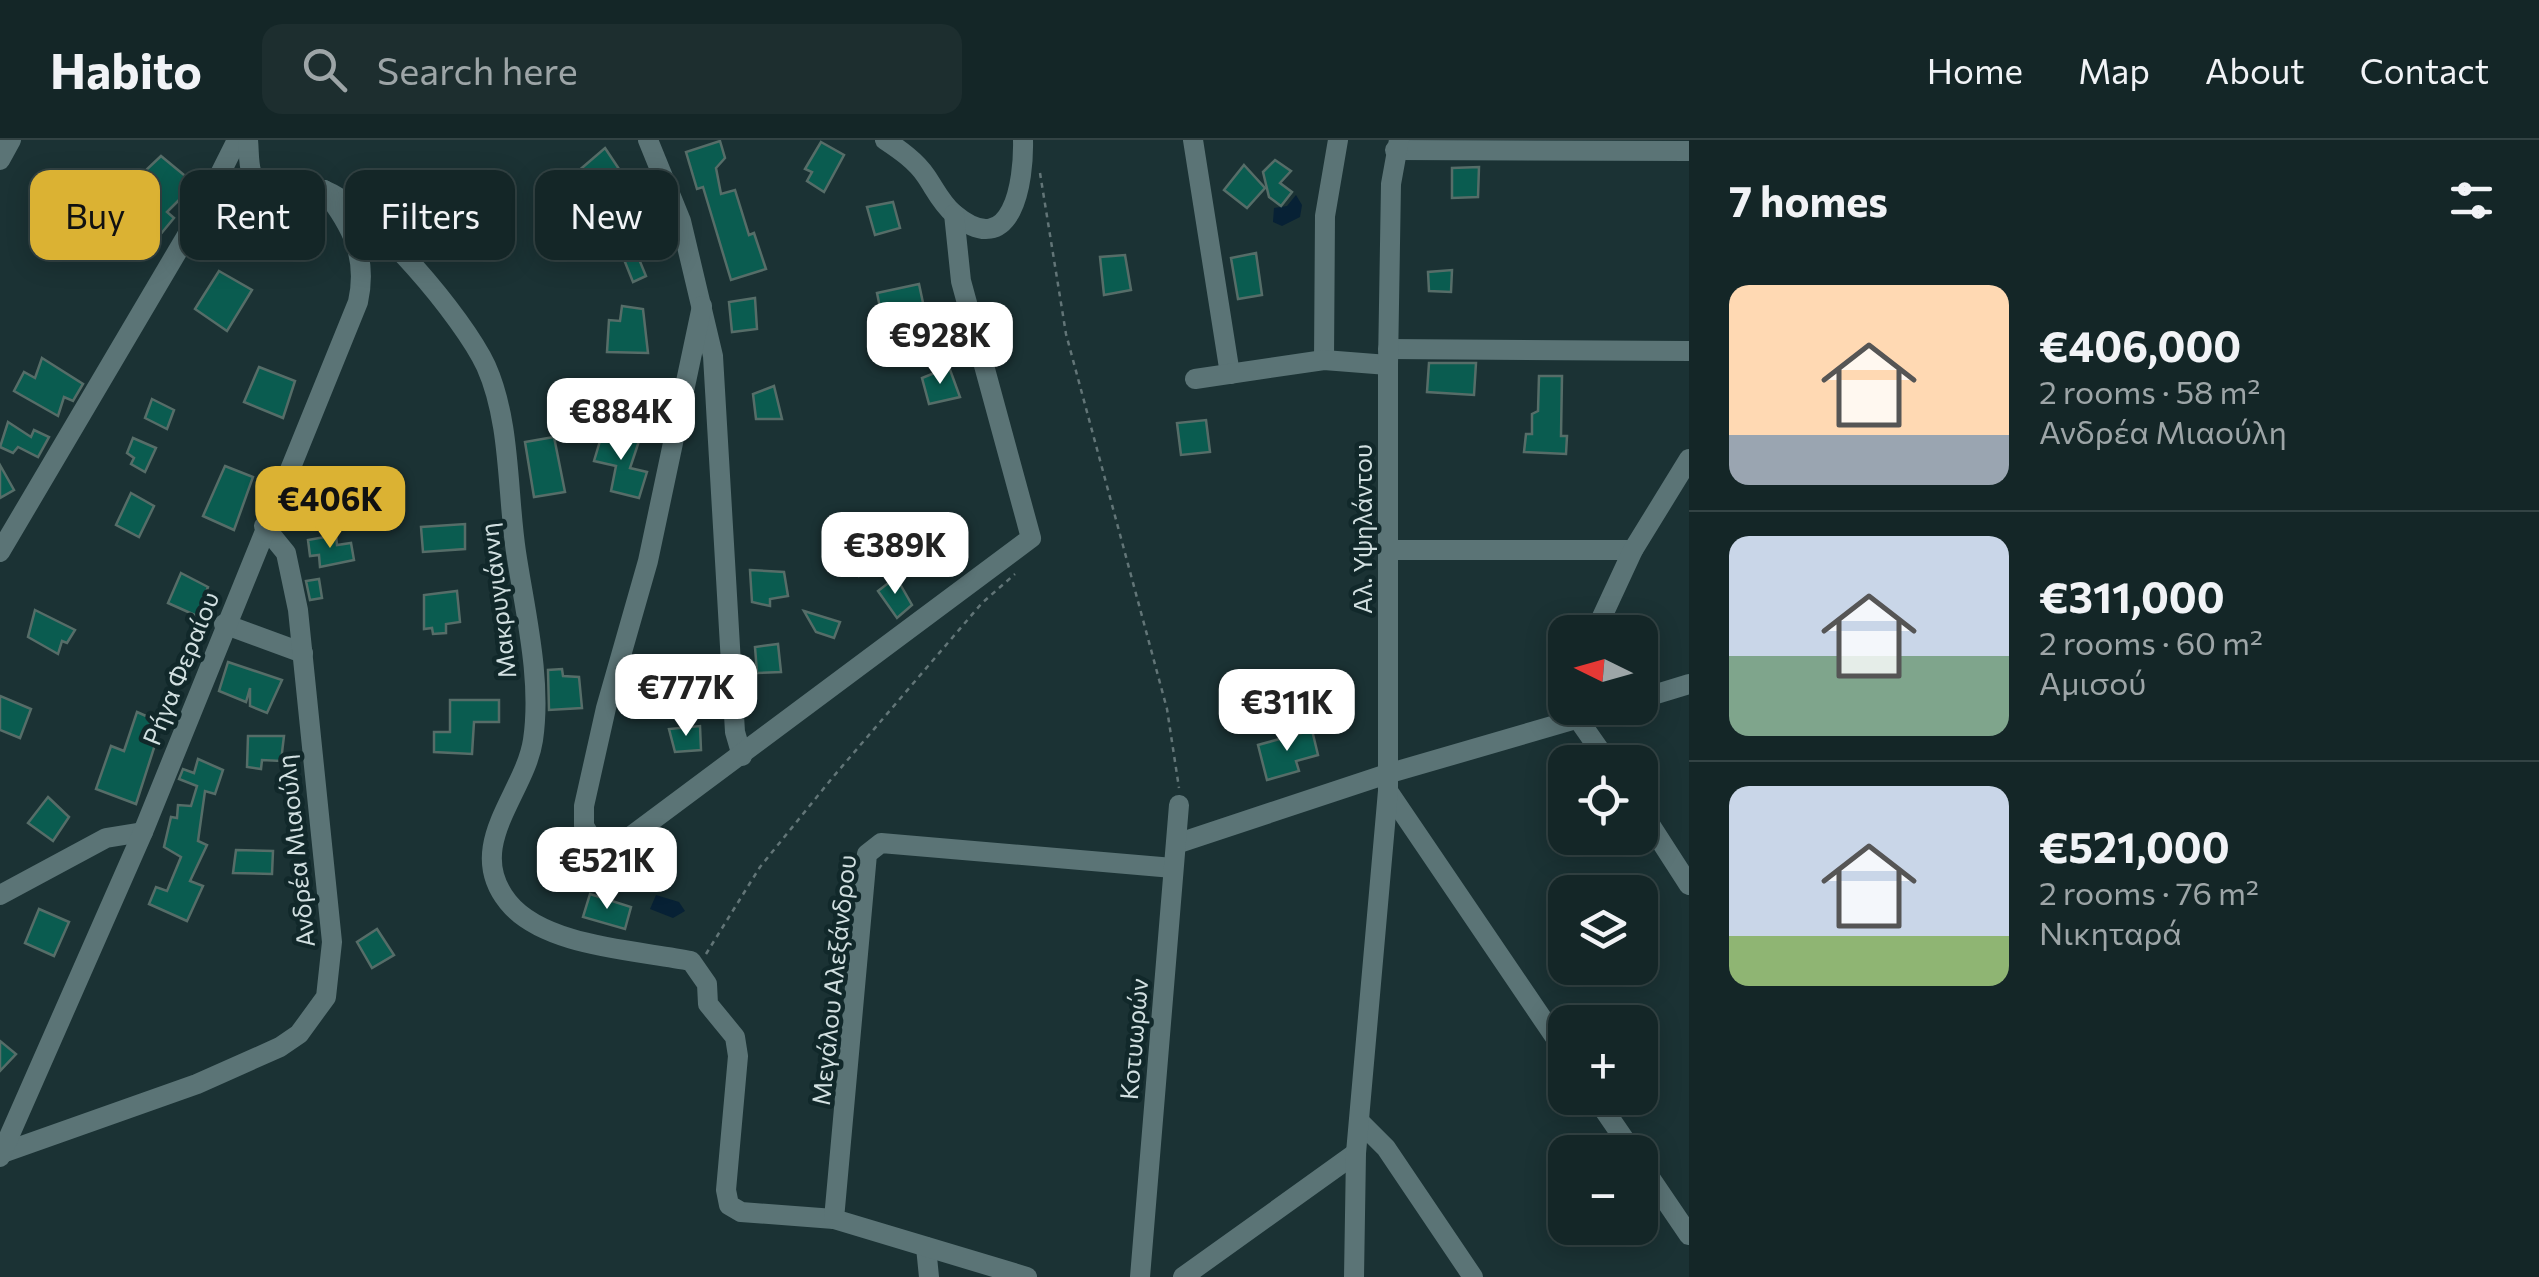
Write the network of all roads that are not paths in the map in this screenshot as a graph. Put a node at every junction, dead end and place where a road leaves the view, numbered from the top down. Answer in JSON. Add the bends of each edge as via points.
{"nodes":[{"id":1,"x":10,"y":140,"type":"edge"},
{"id":2,"x":237,"y":140,"type":"edge"},
{"id":3,"x":248,"y":140,"type":"edge"},
{"id":4,"x":648,"y":140,"type":"edge"},
{"id":5,"x":885,"y":140,"type":"edge"},
{"id":6,"x":1024,"y":140,"type":"edge"},
{"id":7,"x":1194,"y":140,"type":"edge"},
{"id":8,"x":1338,"y":140,"type":"edge"},
{"id":9,"x":1397,"y":145,"type":"edge"},
{"id":10,"x":1689,"y":151,"type":"edge"},
{"id":11,"x":0,"y":160,"type":"edge"},
{"id":12,"x":251,"y":170,"type":"edge"},
{"id":13,"x":325,"y":190,"type":"edge"},
{"id":14,"x":325,"y":192,"type":"edge"},
{"id":15,"x":954,"y":214,"type":"junction"},
{"id":16,"x":702,"y":306,"type":"junction"},
{"id":17,"x":1689,"y":350,"type":"edge"},
{"id":18,"x":1388,"y":357,"type":"junction"},
{"id":19,"x":1324,"y":360,"type":"junction"},
{"id":20,"x":1230,"y":374,"type":"junction"},
{"id":21,"x":1194,"y":379,"type":"dead end"},
{"id":22,"x":1689,"y":459,"type":"edge"},
{"id":23,"x":264,"y":526,"type":"junction"},
{"id":24,"x":1388,"y":550,"type":"junction"},
{"id":25,"x":1633,"y":550,"type":"junction"},
{"id":26,"x":0,"y":552,"type":"edge"},
{"id":27,"x":1603,"y":615,"type":"edge"},
{"id":28,"x":224,"y":624,"type":"junction"},
{"id":29,"x":303,"y":652,"type":"junction"},
{"id":30,"x":1689,"y":684,"type":"edge"},
{"id":31,"x":1658,"y":694,"type":"edge"},
{"id":32,"x":1548,"y":724,"type":"edge"},
{"id":33,"x":742,"y":756,"type":"junction"},
{"id":34,"x":1387,"y":783,"type":"junction"},
{"id":35,"x":1179,"y":805,"type":"road end"},
{"id":36,"x":143,"y":832,"type":"junction"},
{"id":37,"x":1658,"y":837,"type":"edge"},
{"id":38,"x":1176,"y":844,"type":"junction"},
{"id":39,"x":1173,"y":868,"type":"junction"},
{"id":40,"x":1689,"y":886,"type":"edge"},
{"id":41,"x":0,"y":894,"type":"edge"},
{"id":42,"x":1548,"y":1026,"type":"edge"},
{"id":43,"x":1359,"y":1121,"type":"junction"},
{"id":44,"x":1356,"y":1152,"type":"junction"},
{"id":45,"x":2,"y":1154,"type":"edge"},
{"id":46,"x":1658,"y":1189,"type":"edge"},
{"id":47,"x":834,"y":1219,"type":"junction"},
{"id":48,"x":1689,"y":1235,"type":"edge"},
{"id":49,"x":926,"y":1246,"type":"junction"},
{"id":50,"x":929,"y":1277,"type":"edge"},
{"id":51,"x":1027,"y":1277,"type":"edge"},
{"id":52,"x":1140,"y":1277,"type":"edge"},
{"id":53,"x":1183,"y":1277,"type":"edge"},
{"id":54,"x":1354,"y":1277,"type":"edge"},
{"id":55,"x":1473,"y":1277,"type":"edge"}],
"edges":[{"from":1,"to":11,"type":"street"},
{"from":2,"to":26,"type":"street","via":[[204,208]]},
{"from":3,"to":12,"type":"street"},
{"from":4,"to":16,"type":"street","via":[[682,221]]},
{"from":5,"to":15,"type":"street","via":[[924,173]]},
{"from":6,"to":15,"type":"street","via":[[1019,195],[1006,221],[985,226]]},
{"from":7,"to":20,"type":"street"},
{"from":8,"to":19,"type":"street","via":[[1323,246]]},
{"from":9,"to":10,"type":"street"},
{"from":9,"to":18,"type":"street","name":"Αλ. Υψηλάντου"},
{"from":13,"to":47,"type":"street","name":"Μακρυγιάννη","via":[[365,215],[470,338],[498,405],[530,649],[534,737],[492,852],[507,902],[555,934],[691,961],[707,984],[708,1004],[735,1038],[730,1205],[741,1212]]},
{"from":14,"to":23,"type":"street","name":"Ρήγα Φεραίου","via":[[356,240],[361,288]]},
{"from":15,"to":33,"type":"street","via":[[961,281],[1032,538]]},
{"from":16,"to":33,"type":"street","via":[[713,356],[735,732]]},
{"from":16,"to":33,"type":"street","via":[[584,826],[603,857]]},
{"from":17,"to":18,"type":"street"},
{"from":18,"to":19,"type":"street"},
{"from":18,"to":24,"type":"street","name":"Αλ. Υψηλάντου"},
{"from":19,"to":20,"type":"street"},
{"from":20,"to":21,"type":"street"},
{"from":22,"to":25,"type":"street"},
{"from":23,"to":28,"type":"street","name":"Ρήγα Φεραίου"},
{"from":23,"to":29,"type":"street","name":"Ανδρέα Μιαούλη","via":[[286,553]]},
{"from":24,"to":25,"type":"street"},
{"from":24,"to":34,"type":"street","name":"Αλ. Υψηλάντου"},
{"from":25,"to":27,"type":"street"},
{"from":28,"to":29,"type":"street"},
{"from":28,"to":36,"type":"street","name":"Ρήγα Φεραίου"},
{"from":29,"to":45,"type":"street","name":"Ανδρέα Μιαούλη","via":[[332,942],[326,997],[299,1034],[280,1047]]},
{"from":30,"to":31,"type":"street"},
{"from":32,"to":34,"type":"street"},
{"from":34,"to":38,"type":"street"},
{"from":34,"to":42,"type":"street"},
{"from":34,"to":43,"type":"street","name":"Αλ. Υψηλάντου"},
{"from":35,"to":38,"type":"street","name":"Κοτυωρών"},
{"from":36,"to":41,"type":"street","via":[[106,838]]},
{"from":36,"to":45,"type":"street","name":"Ρήγα Φεραίου"},
{"from":37,"to":40,"type":"street"},
{"from":38,"to":39,"type":"street","name":"Κοτυωρών"},
{"from":39,"to":47,"type":"street","name":"Μεγάλου Αλεξάνδρου","via":[[872,846]]},
{"from":39,"to":52,"type":"street","name":"Κοτυωρών"},
{"from":43,"to":44,"type":"street","name":"Αλ. Υψηλάντου"},
{"from":43,"to":55,"type":"street","via":[[1386,1148]]},
{"from":44,"to":53,"type":"street"},
{"from":44,"to":54,"type":"street","name":"Αλ. Υψηλάντου"},
{"from":46,"to":48,"type":"street"},
{"from":47,"to":49,"type":"street"},
{"from":49,"to":50,"type":"street"},
{"from":49,"to":51,"type":"street"}]}
